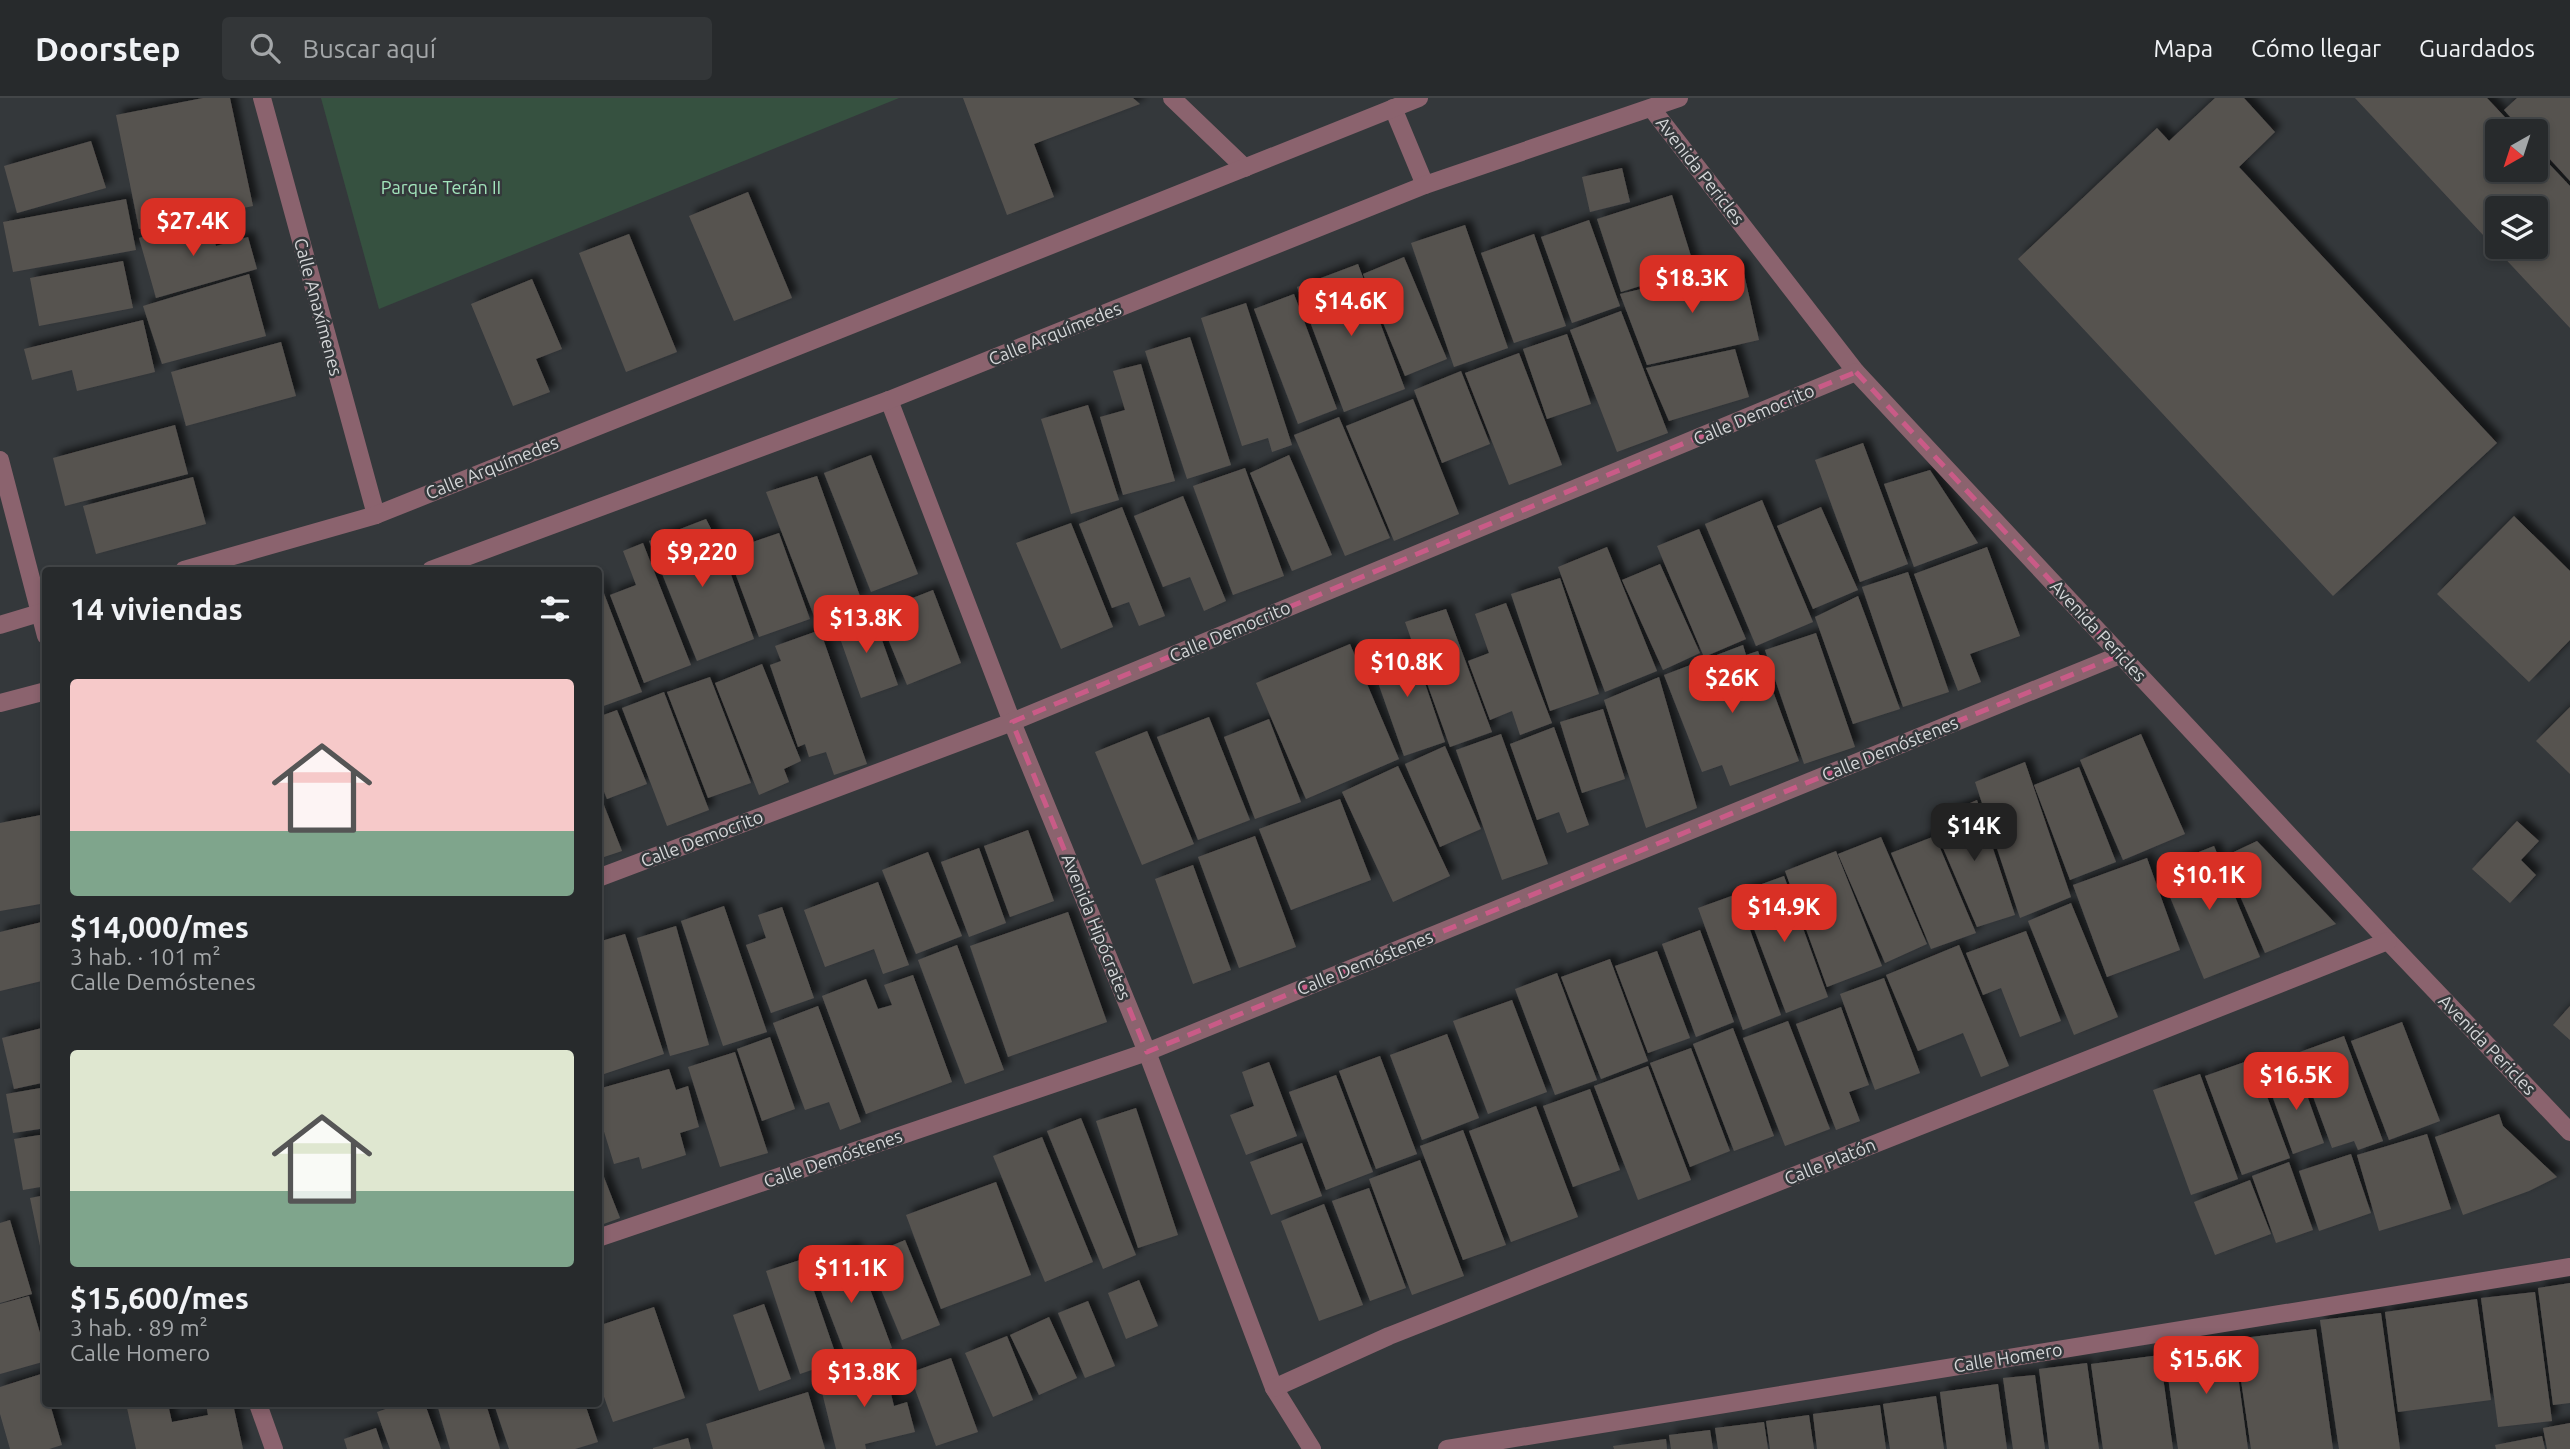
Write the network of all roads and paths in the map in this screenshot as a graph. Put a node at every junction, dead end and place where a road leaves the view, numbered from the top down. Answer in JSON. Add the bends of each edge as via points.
{"nodes":[{"id":1,"x":262,"y":98,"type":"edge"},
{"id":2,"x":1172,"y":98,"type":"edge"},
{"id":3,"x":1419,"y":98,"type":"edge"},
{"id":4,"x":1679,"y":98,"type":"edge"},
{"id":5,"x":1393,"y":108,"type":"junction"},
{"id":6,"x":1652,"y":109,"type":"junction"},
{"id":7,"x":1245,"y":168,"type":"junction"},
{"id":8,"x":1425,"y":186,"type":"junction"},
{"id":9,"x":1856,"y":372,"type":"junction"},
{"id":10,"x":889,"y":400,"type":"junction"},
{"id":11,"x":0,"y":460,"type":"edge"},
{"id":12,"x":376,"y":515,"type":"junction"},
{"id":13,"x":194,"y":567,"type":"edge"},
{"id":14,"x":438,"y":567,"type":"edge"},
{"id":15,"x":42,"y":608,"type":"edge"},
{"id":16,"x":42,"y":612,"type":"edge"},
{"id":17,"x":0,"y":625,"type":"edge"},
{"id":18,"x":2120,"y":655,"type":"junction"},
{"id":19,"x":42,"y":692,"type":"edge"},
{"id":20,"x":0,"y":703,"type":"edge"},
{"id":21,"x":1012,"y":722,"type":"junction"},
{"id":22,"x":602,"y":876,"type":"edge"},
{"id":23,"x":2388,"y":941,"type":"junction"},
{"id":24,"x":1147,"y":1052,"type":"junction"},
{"id":25,"x":2570,"y":1132,"type":"edge"},
{"id":26,"x":602,"y":1237,"type":"edge"},
{"id":27,"x":2570,"y":1267,"type":"edge"},
{"id":28,"x":1273,"y":1388,"type":"junction"},
{"id":29,"x":259,"y":1407,"type":"edge"},
{"id":30,"x":274,"y":1449,"type":"edge"},
{"id":31,"x":1312,"y":1449,"type":"edge"},
{"id":32,"x":1447,"y":1449,"type":"edge"}],
"edges":[{"from":1,"to":12,"type":"street","name":"Calle Anaxímenes"},
{"from":2,"to":7,"type":"street"},
{"from":3,"to":5,"type":"street","name":"Calle Arquímedes"},
{"from":4,"to":6,"type":"street","name":"Calle Arquímedes"},
{"from":5,"to":7,"type":"street","name":"Calle Arquímedes"},
{"from":5,"to":8,"type":"street"},
{"from":6,"to":8,"type":"street","name":"Calle Arquímedes"},
{"from":6,"to":9,"type":"street","name":"Avenida Pericles"},
{"from":7,"to":12,"type":"street","name":"Calle Arquímedes"},
{"from":8,"to":10,"type":"street","name":"Calle Arquímedes"},
{"from":9,"to":18,"type":"street","name":"Avenida Pericles"},
{"from":9,"to":21,"type":"street","name":"Calle Democrito"},
{"from":10,"to":14,"type":"street","name":"Calle Arquímedes"},
{"from":10,"to":21,"type":"street","name":"Avenida Hipócrates"},
{"from":11,"to":15,"type":"street"},
{"from":12,"to":13,"type":"street","name":"Calle Arquímedes"},
{"from":16,"to":17,"type":"street"},
{"from":18,"to":23,"type":"street","name":"Avenida Pericles"},
{"from":18,"to":24,"type":"street","name":"Calle Demóstenes"},
{"from":19,"to":20,"type":"street"},
{"from":21,"to":22,"type":"street","name":"Calle Democrito"},
{"from":21,"to":24,"type":"street","name":"Avenida Hipócrates"},
{"from":23,"to":25,"type":"street","name":"Avenida Pericles"},
{"from":23,"to":28,"type":"street","name":"Calle Platón","via":[[1389,1336]]},
{"from":24,"to":26,"type":"street","name":"Calle Demóstenes"},
{"from":24,"to":28,"type":"street","name":"Avenida Hipócrates"},
{"from":27,"to":32,"type":"street","name":"Calle Homero"},
{"from":28,"to":31,"type":"street","name":"Avenida Hipócrates"},
{"from":29,"to":30,"type":"street"}]}
